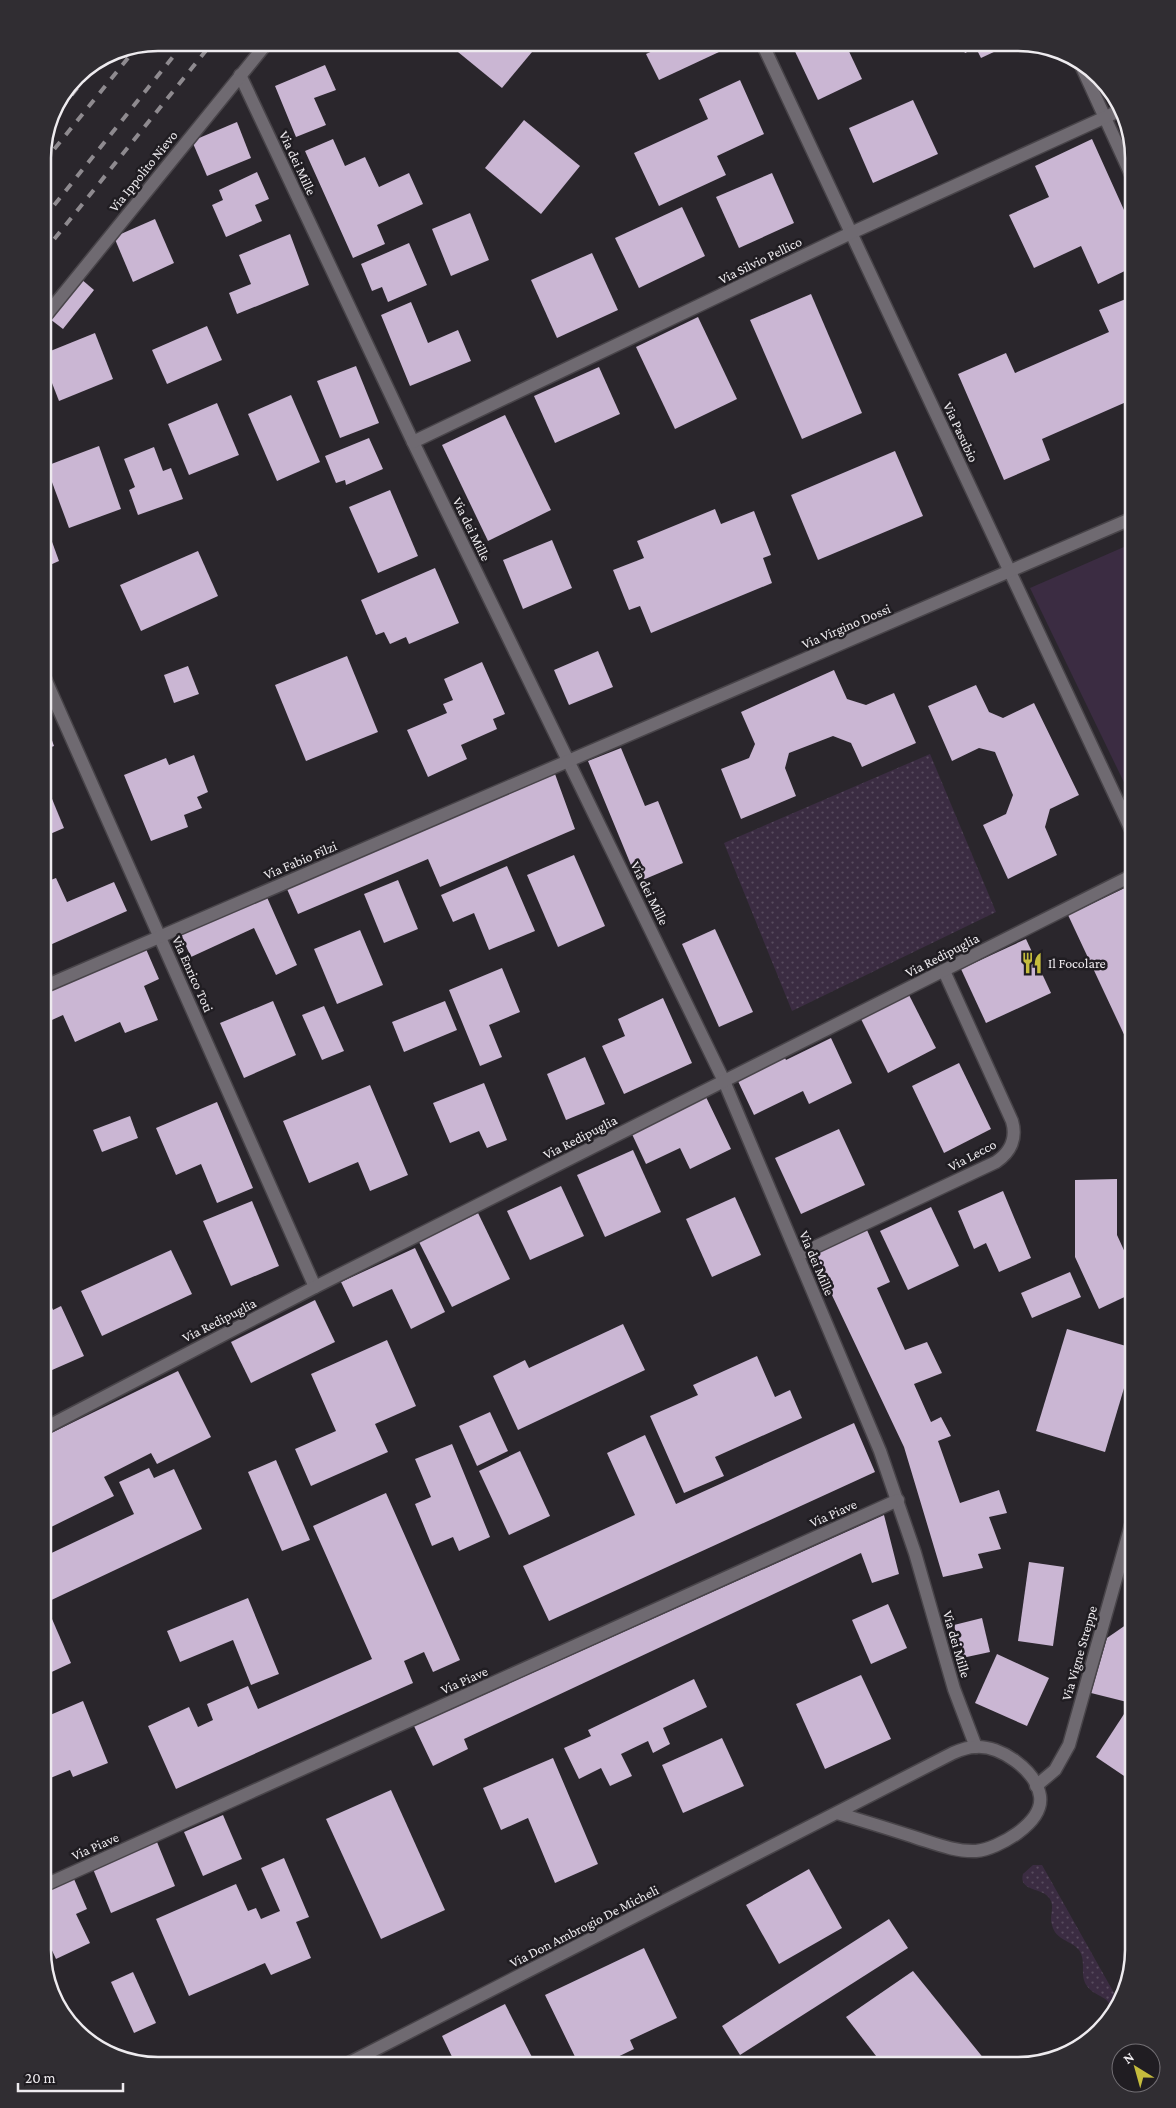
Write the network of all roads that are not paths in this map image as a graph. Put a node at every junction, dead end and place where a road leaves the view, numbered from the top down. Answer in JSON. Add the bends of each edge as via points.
{"nodes":[{"id":1,"x":259,"y":51,"type":"edge"},
{"id":2,"x":766,"y":51,"type":"edge"},
{"id":3,"x":240,"y":75,"type":"junction"},
{"id":4,"x":1086,"y":76,"type":"edge"},
{"id":5,"x":1114,"y":113,"type":"edge"},
{"id":6,"x":1104,"y":117,"type":"junction"},
{"id":7,"x":1125,"y":160,"type":"edge"},
{"id":8,"x":851,"y":234,"type":"junction"},
{"id":9,"x":51,"y":309,"type":"edge"},
{"id":10,"x":413,"y":442,"type":"junction"},
{"id":11,"x":1125,"y":522,"type":"edge"},
{"id":12,"x":1010,"y":571,"type":"junction"},
{"id":13,"x":51,"y":692,"type":"edge"},
{"id":14,"x":570,"y":762,"type":"junction"},
{"id":15,"x":1125,"y":815,"type":"edge"},
{"id":16,"x":1125,"y":880,"type":"edge"},
{"id":17,"x":160,"y":937,"type":"junction"},
{"id":18,"x":944,"y":971,"type":"junction"},
{"id":19,"x":51,"y":984,"type":"edge"},
{"id":20,"x":724,"y":1081,"type":"junction"},
{"id":21,"x":798,"y":1255,"type":"junction"},
{"id":22,"x":316,"y":1287,"type":"junction"},
{"id":23,"x":51,"y":1425,"type":"edge"},
{"id":24,"x":898,"y":1500,"type":"junction"},
{"id":25,"x":1125,"y":1548,"type":"edge"},
{"id":26,"x":976,"y":1746,"type":"junction"},
{"id":27,"x":1036,"y":1786,"type":"junction"},
{"id":28,"x":837,"y":1813,"type":"junction"},
{"id":29,"x":51,"y":1882,"type":"edge"},
{"id":30,"x":361,"y":2057,"type":"edge"}],
"edges":[{"from":1,"to":3,"type":"street","name":"Via Ippolito Nievo"},
{"from":2,"to":8,"type":"street","name":"Via Pasubio"},
{"from":3,"to":9,"type":"street","name":"Via Ippolito Nievo"},
{"from":3,"to":10,"type":"street","name":"Via dei Mille"},
{"from":4,"to":6,"type":"street"},
{"from":5,"to":6,"type":"street","name":"Via Silvio Pellico"},
{"from":6,"to":7,"type":"street"},
{"from":6,"to":8,"type":"street","name":"Via Silvio Pellico"},
{"from":8,"to":10,"type":"street","name":"Via Silvio Pellico"},
{"from":8,"to":12,"type":"street","name":"Via Pasubio"},
{"from":10,"to":14,"type":"street","name":"Via dei Mille"},
{"from":11,"to":12,"type":"street","name":"Via Virgino Dossi"},
{"from":12,"to":14,"type":"street","name":"Via Virgino Dossi"},
{"from":12,"to":15,"type":"street","name":"Via Pasubio"},
{"from":13,"to":17,"type":"street","name":"Via Enrico Toti"},
{"from":14,"to":17,"type":"street","name":"Via Fabio Filzi"},
{"from":14,"to":20,"type":"street","name":"Via dei Mille"},
{"from":16,"to":18,"type":"street","name":"Via Redipuglia"},
{"from":17,"to":19,"type":"street","name":"Via Fabio Filzi"},
{"from":17,"to":22,"type":"street","name":"Via Enrico Toti"},
{"from":18,"to":20,"type":"street","name":"Via Redipuglia"},
{"from":18,"to":21,"type":"street","name":"Via Lecco","via":[[1012,1121],[1012,1145],[996,1162]]},
{"from":20,"to":21,"type":"street","name":"Via dei Mille"},
{"from":20,"to":22,"type":"street","name":"Via Redipuglia"},
{"from":21,"to":24,"type":"street","name":"Via dei Mille"},
{"from":22,"to":23,"type":"street","name":"Via Redipuglia"},
{"from":24,"to":26,"type":"street","name":"Via dei Mille","via":[[954,1689]]},
{"from":24,"to":29,"type":"street","name":"Via Piave"},
{"from":25,"to":27,"type":"street","name":"Via Vigne Streppe","via":[[1069,1745],[1055,1770]]},
{"from":26,"to":27,"type":"street","via":[[1014,1760],[1027,1771]]},
{"from":26,"to":28,"type":"street","name":"Via Don Ambrogio De Micheli","via":[[942,1758]]},
{"from":27,"to":28,"type":"street","via":[[1040,1804],[1032,1820],[1005,1842],[978,1851],[948,1847]]},
{"from":28,"to":30,"type":"street","name":"Via Don Ambrogio De Micheli"}]}
